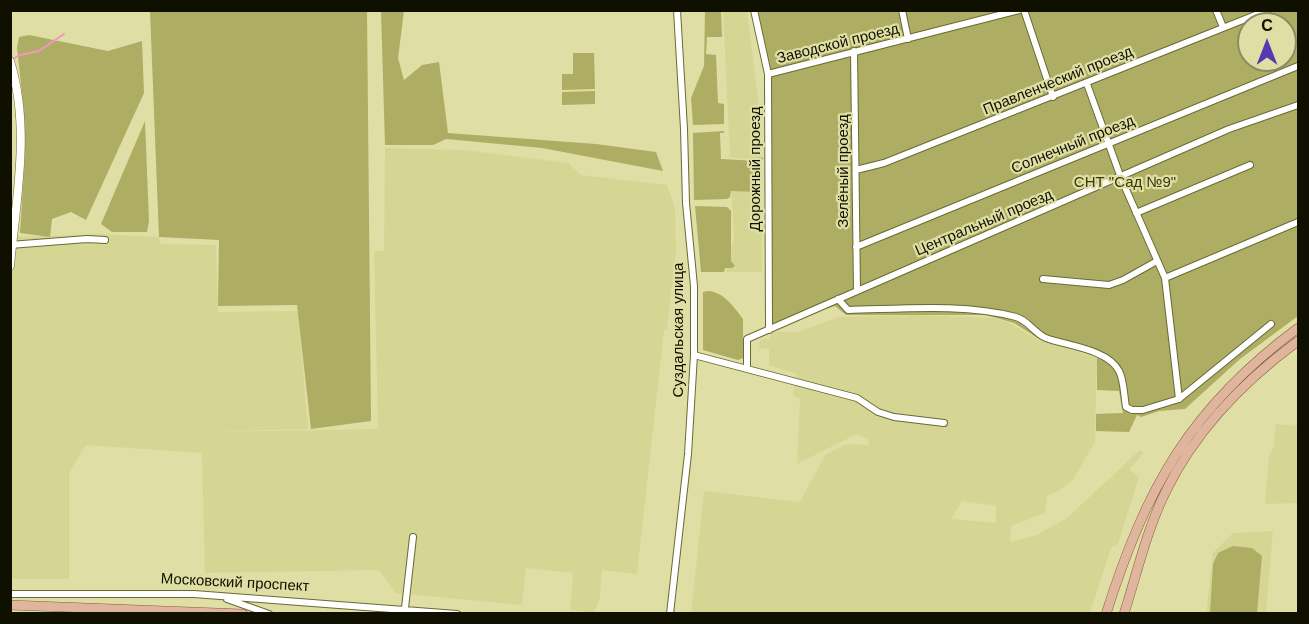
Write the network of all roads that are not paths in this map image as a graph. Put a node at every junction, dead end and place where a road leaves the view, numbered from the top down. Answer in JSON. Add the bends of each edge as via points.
{"nodes":[{"id":1,"x":677,"y":10,"type":"edge"},
{"id":2,"x":754,"y":10,"type":"edge"},
{"id":3,"x":902,"y":10,"type":"edge"},
{"id":4,"x":1019,"y":10,"type":"edge"},
{"id":5,"x":1024,"y":10,"type":"edge"},
{"id":6,"x":1216,"y":10,"type":"edge"},
{"id":7,"x":1268,"y":10,"type":"edge"},
{"id":8,"x":1222,"y":27,"type":"junction"},
{"id":9,"x":908,"y":39,"type":"junction"},
{"id":10,"x":854,"y":51,"type":"junction"},
{"id":11,"x":11,"y":64,"type":"edge"},
{"id":12,"x":1299,"y":66,"type":"edge"},
{"id":13,"x":768,"y":74,"type":"junction"},
{"id":14,"x":1087,"y":84,"type":"junction"},
{"id":15,"x":1053,"y":97,"type":"junction"},
{"id":16,"x":1299,"y":105,"type":"edge"},
{"id":17,"x":1107,"y":143,"type":"junction"},
{"id":18,"x":1250,"y":165,"type":"dead end"},
{"id":19,"x":856,"y":170,"type":"junction"},
{"id":20,"x":1121,"y":178,"type":"junction"},
{"id":21,"x":1136,"y":213,"type":"junction"},
{"id":22,"x":1299,"y":222,"type":"edge"},
{"id":23,"x":105,"y":240,"type":"dead end"},
{"id":24,"x":11,"y":244,"type":"edge"},
{"id":25,"x":856,"y":247,"type":"junction"},
{"id":26,"x":1157,"y":261,"type":"junction"},
{"id":27,"x":10,"y":266,"type":"edge"},
{"id":28,"x":1165,"y":278,"type":"junction"},
{"id":29,"x":1043,"y":279,"type":"dead end"},
{"id":30,"x":857,"y":291,"type":"junction"},
{"id":31,"x":838,"y":299,"type":"junction"},
{"id":32,"x":1271,"y":324,"type":"dead end"},
{"id":33,"x":1299,"y":328,"type":"edge"},
{"id":34,"x":769,"y":330,"type":"junction"},
{"id":35,"x":1299,"y":341,"type":"edge"},
{"id":36,"x":694,"y":355,"type":"junction"},
{"id":37,"x":747,"y":368,"type":"junction"},
{"id":38,"x":1179,"y":399,"type":"junction"},
{"id":39,"x":944,"y":423,"type":"dead end"},
{"id":40,"x":413,"y":537,"type":"dead end"},
{"id":41,"x":10,"y":594,"type":"edge"},
{"id":42,"x":219,"y":596,"type":"junction"},
{"id":43,"x":10,"y":605,"type":"edge"},
{"id":44,"x":405,"y":608,"type":"junction"},
{"id":45,"x":243,"y":614,"type":"edge"},
{"id":46,"x":269,"y":614,"type":"edge"},
{"id":47,"x":457,"y":614,"type":"edge"},
{"id":48,"x":670,"y":614,"type":"edge"},
{"id":49,"x":1106,"y":614,"type":"edge"},
{"id":50,"x":1126,"y":614,"type":"edge"}],
"edges":[{"from":1,"to":36,"type":"street","name":"Суздальская улица","via":[[694,286]]},
{"from":2,"to":13,"type":"street","name":"Дорожный проезд"},
{"from":3,"to":9,"type":"street"},
{"from":4,"to":9,"type":"street","name":"Заводской проезд"},
{"from":5,"to":15,"type":"street"},
{"from":6,"to":8,"type":"street"},
{"from":7,"to":8,"type":"street","name":"Правленческий проезд"},
{"from":8,"to":14,"type":"street","name":"Правленческий проезд"},
{"from":9,"to":10,"type":"street","name":"Заводской проезд"},
{"from":10,"to":13,"type":"street","name":"Заводской проезд"},
{"from":10,"to":19,"type":"street","name":"Зелёный проезд"},
{"from":11,"to":24,"type":"street","via":[[21,132]]},
{"from":12,"to":17,"type":"street","name":"Солнечный проезд"},
{"from":13,"to":34,"type":"street","name":"Дорожный проезд"},
{"from":14,"to":15,"type":"street","name":"Правленческий проезд"},
{"from":14,"to":17,"type":"street"},
{"from":15,"to":19,"type":"street","name":"Правленческий проезд","via":[[884,163]]},
{"from":16,"to":20,"type":"street","name":"Центральный проезд","via":[[1229,129]]},
{"from":17,"to":20,"type":"street"},
{"from":17,"to":25,"type":"street","name":"Солнечный проезд"},
{"from":18,"to":21,"type":"street"},
{"from":19,"to":25,"type":"street","name":"Зелёный проезд"},
{"from":20,"to":21,"type":"street"},
{"from":20,"to":30,"type":"street","name":"Центральный проезд"},
{"from":21,"to":26,"type":"street"},
{"from":22,"to":28,"type":"street"},
{"from":23,"to":24,"type":"street"},
{"from":24,"to":27,"type":"street"},
{"from":25,"to":30,"type":"street","name":"Зелёный проезд"},
{"from":26,"to":28,"type":"street"},
{"from":26,"to":29,"type":"street","via":[[1109,285]]},
{"from":28,"to":38,"type":"street"},
{"from":30,"to":31,"type":"street","name":"Центральный проезд"},
{"from":31,"to":34,"type":"street","name":"Центральный проезд"},
{"from":31,"to":38,"type":"street","via":[[848,310],[946,308],[1019,318],[1043,337],[1096,352],[1114,362],[1120,372],[1126,406],[1132,410]]},
{"from":32,"to":38,"type":"street"},
{"from":33,"to":49,"type":"main road","via":[[1232,383],[1183,441],[1155,488]]},
{"from":34,"to":37,"type":"street","name":"Центральный проезд","via":[[747,339]]},
{"from":35,"to":50,"type":"main road","via":[[1239,390],[1177,469],[1160,505]]},
{"from":36,"to":37,"type":"street"},
{"from":36,"to":48,"type":"street","name":"Суздальская улица","via":[[688,454]]},
{"from":37,"to":39,"type":"street","via":[[857,398],[894,417]]},
{"from":40,"to":44,"type":"street"},
{"from":41,"to":42,"type":"street","name":"Московский проспект"},
{"from":42,"to":44,"type":"street","name":"Московский проспект"},
{"from":42,"to":46,"type":"street"},
{"from":43,"to":45,"type":"main road","name":"Московский проспект"},
{"from":44,"to":47,"type":"street","name":"Московский проспект"}]}
